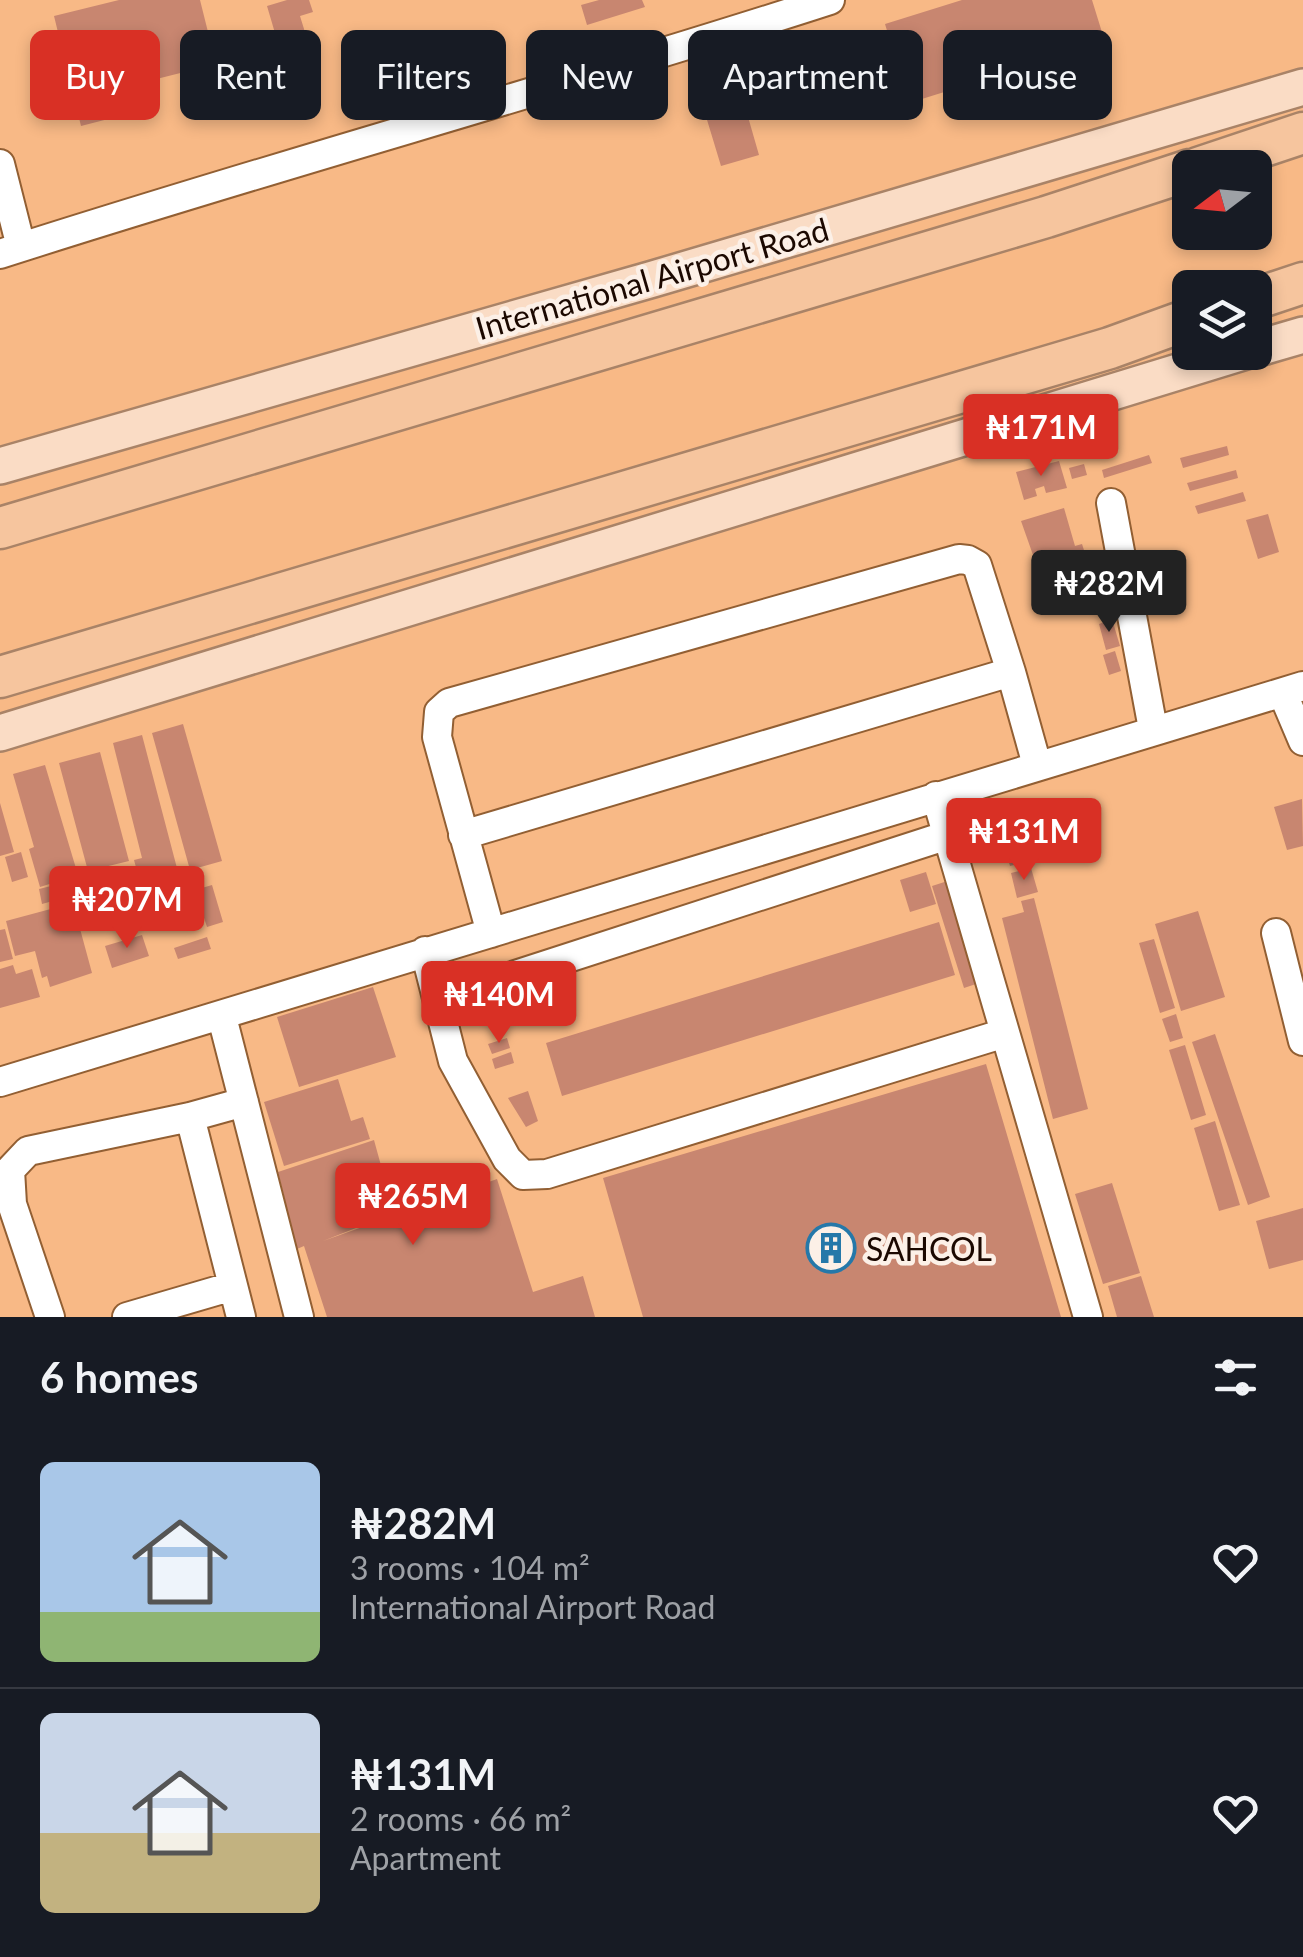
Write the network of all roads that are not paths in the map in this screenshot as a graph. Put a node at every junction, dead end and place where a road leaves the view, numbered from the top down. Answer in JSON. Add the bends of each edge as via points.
{"nodes":[{"id":1,"x":830,"y":0,"type":"edge"},
{"id":2,"x":1302,"y":87,"type":"edge"},
{"id":3,"x":1303,"y":133,"type":"edge"},
{"id":4,"x":1252,"y":150,"type":"edge"},
{"id":5,"x":0,"y":164,"type":"edge"},
{"id":6,"x":1172,"y":176,"type":"edge"},
{"id":7,"x":10,"y":250,"type":"edge"},
{"id":8,"x":1303,"y":284,"type":"edge"},
{"id":9,"x":1272,"y":294,"type":"edge"},
{"id":10,"x":1172,"y":326,"type":"edge"},
{"id":11,"x":1303,"y":335,"type":"edge"},
{"id":12,"x":1272,"y":344,"type":"edge"},
{"id":13,"x":1184,"y":370,"type":"edge"},
{"id":14,"x":0,"y":466,"type":"edge"},
{"id":15,"x":1111,"y":503,"type":"dead end"},
{"id":16,"x":0,"y":528,"type":"edge"},
{"id":17,"x":1011,"y":672,"type":"junction"},
{"id":18,"x":0,"y":677,"type":"edge"},
{"id":19,"x":1293,"y":690,"type":"edge"},
{"id":20,"x":1153,"y":729,"type":"junction"},
{"id":21,"x":0,"y":732,"type":"edge"},
{"id":22,"x":1303,"y":741,"type":"edge"},
{"id":23,"x":1037,"y":765,"type":"junction"},
{"id":24,"x":936,"y":796,"type":"junction"},
{"id":25,"x":463,"y":835,"type":"junction"},
{"id":26,"x":948,"y":835,"type":"junction"},
{"id":27,"x":1276,"y":932,"type":"dead end"},
{"id":28,"x":492,"y":934,"type":"junction"},
{"id":29,"x":424,"y":951,"type":"junction"},
{"id":30,"x":438,"y":1000,"type":"junction"},
{"id":31,"x":222,"y":1017,"type":"junction"},
{"id":32,"x":1005,"y":1033,"type":"junction"},
{"id":33,"x":1303,"y":1042,"type":"edge"},
{"id":34,"x":0,"y":1082,"type":"edge"},
{"id":35,"x":244,"y":1102,"type":"junction"},
{"id":36,"x":190,"y":1118,"type":"junction"},
{"id":37,"x":233,"y":1286,"type":"junction"},
{"id":38,"x":50,"y":1317,"type":"edge"},
{"id":39,"x":127,"y":1317,"type":"edge"},
{"id":40,"x":241,"y":1317,"type":"edge"},
{"id":41,"x":300,"y":1317,"type":"edge"},
{"id":42,"x":1088,"y":1317,"type":"edge"}],
"edges":[{"from":1,"to":7,"type":"lane"},
{"from":2,"to":14,"type":"main road","name":"International Airport Road"},
{"from":3,"to":4,"type":"highway"},
{"from":5,"to":7,"type":"lane"},
{"from":6,"to":16,"type":"highway","name":"International Airport Road"},
{"from":8,"to":9,"type":"highway"},
{"from":10,"to":18,"type":"highway"},
{"from":11,"to":12,"type":"main road"},
{"from":13,"to":21,"type":"main road"},
{"from":15,"to":20,"type":"lane"},
{"from":17,"to":23,"type":"lane"},
{"from":17,"to":25,"type":"lane"},
{"from":17,"to":25,"type":"lane","via":[[976,565],[959,559],[449,703],[439,712],[437,737]]},
{"from":19,"to":20,"type":"lane"},
{"from":19,"to":22,"type":"lane"},
{"from":20,"to":23,"type":"lane"},
{"from":23,"to":24,"type":"lane"},
{"from":24,"to":26,"type":"lane"},
{"from":24,"to":28,"type":"lane"},
{"from":25,"to":28,"type":"lane"},
{"from":26,"to":30,"type":"lane"},
{"from":26,"to":32,"type":"lane"},
{"from":27,"to":33,"type":"lane"},
{"from":28,"to":29,"type":"lane"},
{"from":29,"to":30,"type":"lane"},
{"from":29,"to":31,"type":"lane"},
{"from":30,"to":32,"type":"lane","via":[[453,1061],[507,1160],[524,1175],[548,1174]]},
{"from":31,"to":34,"type":"lane"},
{"from":31,"to":35,"type":"lane"},
{"from":32,"to":42,"type":"lane"},
{"from":35,"to":36,"type":"lane"},
{"from":35,"to":41,"type":"lane"},
{"from":36,"to":37,"type":"lane"},
{"from":36,"to":38,"type":"lane","via":[[28,1151],[10,1170],[12,1204]]},
{"from":37,"to":39,"type":"lane"},
{"from":37,"to":40,"type":"lane"}]}
